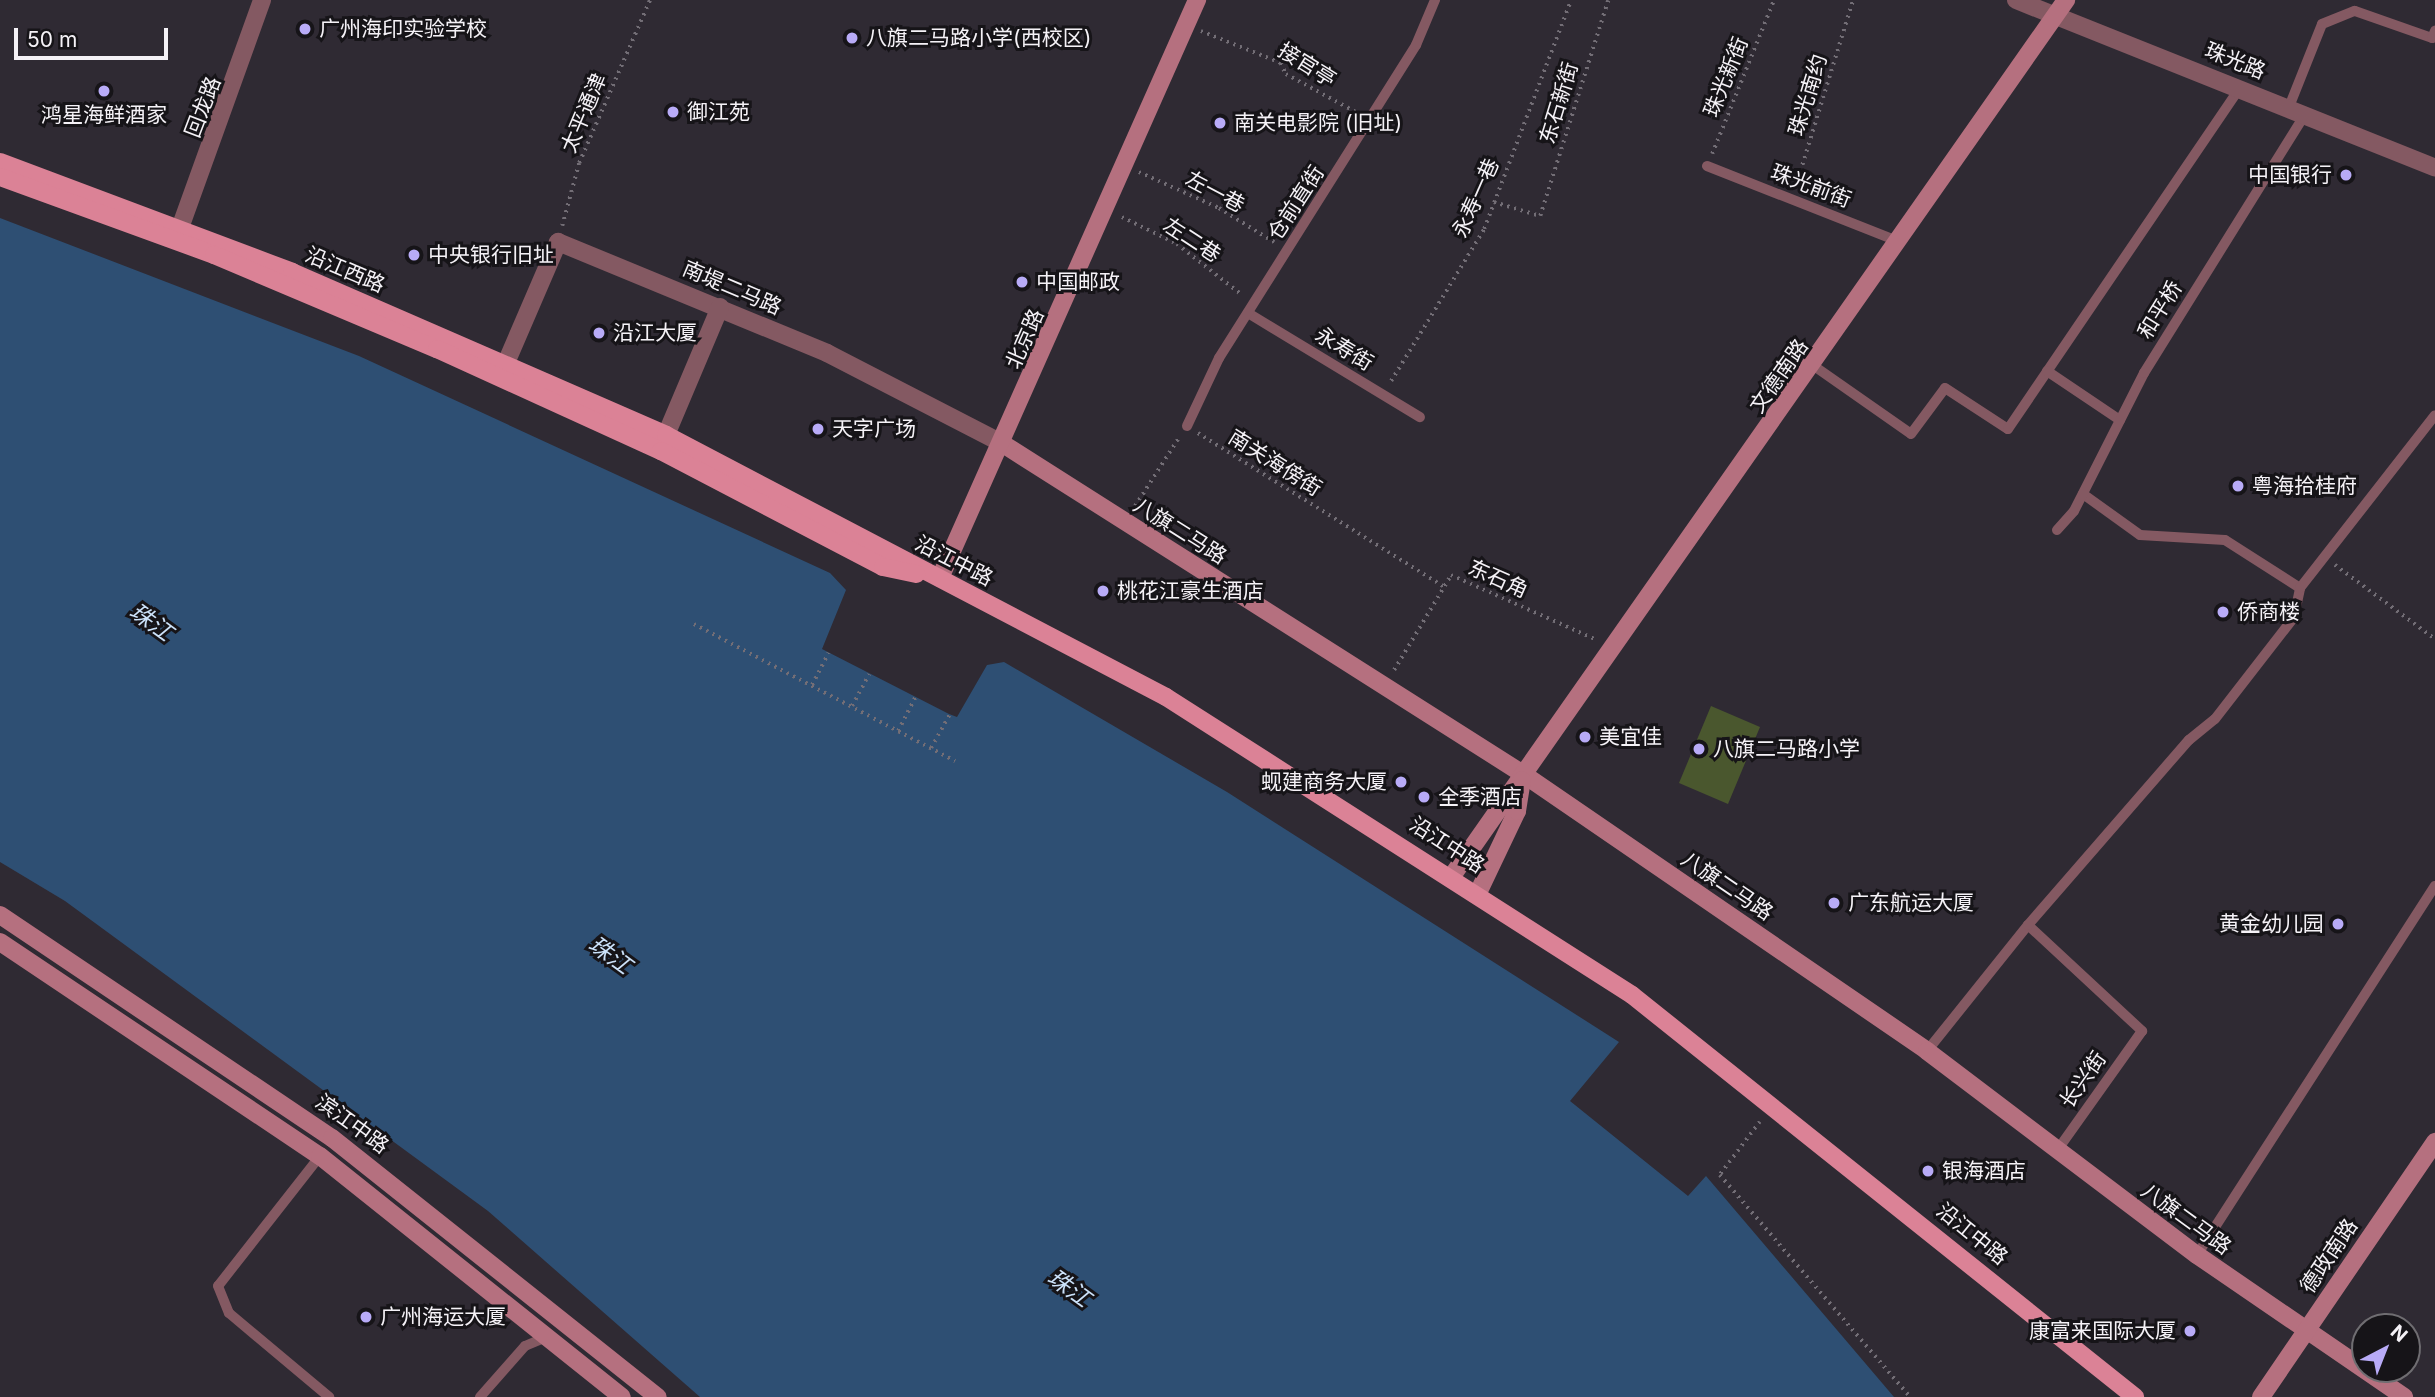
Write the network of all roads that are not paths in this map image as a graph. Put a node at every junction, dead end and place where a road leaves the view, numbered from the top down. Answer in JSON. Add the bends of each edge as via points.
{"nodes":[{"id":1,"x":262,"y":0,"type":"edge"},
{"id":2,"x":1197,"y":0,"type":"edge"},
{"id":3,"x":1435,"y":0,"type":"edge"},
{"id":4,"x":2016,"y":0,"type":"edge"},
{"id":5,"x":2062,"y":6,"type":"edge"},
{"id":6,"x":2435,"y":31,"type":"edge"},
{"id":7,"x":2240,"y":88,"type":"junction"},
{"id":8,"x":2297,"y":111,"type":"junction"},
{"id":9,"x":0,"y":162,"type":"edge"},
{"id":10,"x":1707,"y":166,"type":"road end"},
{"id":11,"x":2435,"y":167,"type":"edge"},
{"id":12,"x":0,"y":177,"type":"edge"},
{"id":13,"x":180,"y":228,"type":"junction"},
{"id":14,"x":1901,"y":242,"type":"junction"},
{"id":15,"x":720,"y":307,"type":"junction"},
{"id":16,"x":1251,"y":309,"type":"junction"},
{"id":17,"x":506,"y":363,"type":"junction"},
{"id":18,"x":1814,"y":366,"type":"junction"},
{"id":19,"x":2047,"y":371,"type":"junction"},
{"id":20,"x":2435,"y":415,"type":"edge"},
{"id":21,"x":1420,"y":417,"type":"dead end"},
{"id":22,"x":2120,"y":420,"type":"junction"},
{"id":23,"x":1187,"y":426,"type":"road end"},
{"id":24,"x":663,"y":443,"type":"junction"},
{"id":25,"x":1003,"y":444,"type":"junction"},
{"id":26,"x":2083,"y":494,"type":"junction"},
{"id":27,"x":2057,"y":530,"type":"dead end"},
{"id":28,"x":940,"y":578,"type":"junction"},
{"id":29,"x":2300,"y":589,"type":"junction"},
{"id":30,"x":1523,"y":774,"type":"junction"},
{"id":31,"x":1452,"y":876,"type":"junction"},
{"id":32,"x":2435,"y":886,"type":"edge"},
{"id":33,"x":1478,"y":893,"type":"junction"},
{"id":34,"x":0,"y":915,"type":"edge"},
{"id":35,"x":2028,"y":925,"type":"junction"},
{"id":36,"x":0,"y":942,"type":"edge"},
{"id":37,"x":1927,"y":1051,"type":"junction"},
{"id":38,"x":2435,"y":1142,"type":"edge"},
{"id":39,"x":2056,"y":1152,"type":"junction"},
{"id":40,"x":320,"y":1156,"type":"junction"},
{"id":41,"x":2197,"y":1255,"type":"junction"},
{"id":42,"x":2304,"y":1333,"type":"junction"},
{"id":43,"x":550,"y":1336,"type":"junction"},
{"id":44,"x":329,"y":1397,"type":"edge"},
{"id":45,"x":480,"y":1397,"type":"edge"},
{"id":46,"x":622,"y":1397,"type":"edge"},
{"id":47,"x":658,"y":1397,"type":"edge"},
{"id":48,"x":2135,"y":1397,"type":"edge"},
{"id":49,"x":2261,"y":1397,"type":"edge"},
{"id":50,"x":2403,"y":1397,"type":"edge"}],
"edges":[{"from":1,"to":13,"type":"street","name":"回龙路"},
{"from":2,"to":25,"type":"main road","name":"北京路"},
{"from":3,"to":16,"type":"lane","name":"仓前直街","via":[[1371,120]]},
{"from":4,"to":5,"type":"street","name":"珠光路"},
{"from":5,"to":7,"type":"street","name":"珠光路"},
{"from":5,"to":14,"type":"main road","name":"文德南路"},
{"from":6,"to":8,"type":"lane","name":"和平桥","via":[[2432,38],[2355,11],[2322,24]]},
{"from":7,"to":8,"type":"street","name":"珠光路"},
{"from":7,"to":19,"type":"lane"},
{"from":8,"to":11,"type":"street","name":"珠光路"},
{"from":8,"to":22,"type":"lane","name":"和平桥"},
{"from":9,"to":13,"type":"main road","name":"沿江西路"},
{"from":10,"to":14,"type":"lane","name":"珠光前街"},
{"from":12,"to":24,"type":"main road","name":"沿江西路","via":[[310,295]]},
{"from":13,"to":17,"type":"main road","name":"沿江西路"},
{"from":14,"to":18,"type":"main road","name":"文德南路"},
{"from":15,"to":17,"type":"street","name":"南堤二马路","via":[[558,242]]},
{"from":15,"to":24,"type":"street"},
{"from":15,"to":25,"type":"street","name":"南堤二马路","via":[[827,353]]},
{"from":16,"to":21,"type":"lane","name":"永寿街"},
{"from":16,"to":23,"type":"lane","name":"仓前直街"},
{"from":17,"to":24,"type":"main road","name":"沿江西路"},
{"from":18,"to":19,"type":"lane","via":[[1911,434],[1945,388],[2008,429]]},
{"from":18,"to":30,"type":"main road","name":"文德南路"},
{"from":19,"to":22,"type":"lane"},
{"from":20,"to":29,"type":"lane"},
{"from":22,"to":26,"type":"lane","name":"和平桥"},
{"from":24,"to":28,"type":"main road","name":"沿江中路"},
{"from":25,"to":28,"type":"main road","name":"北京路"},
{"from":25,"to":30,"type":"main road","name":"八旗二马路"},
{"from":26,"to":27,"type":"lane","name":"和平桥"},
{"from":26,"to":29,"type":"lane","via":[[2140,535],[2225,540]]},
{"from":28,"to":31,"type":"main road","name":"沿江中路","via":[[1166,697]]},
{"from":29,"to":35,"type":"lane","via":[[2294,617],[2215,719],[2189,740]]},
{"from":30,"to":31,"type":"main road","name":"文德南路"},
{"from":30,"to":33,"type":"main road","via":[[1517,811]]},
{"from":30,"to":37,"type":"main road","name":"八旗二马路"},
{"from":31,"to":33,"type":"main road","name":"沿江中路"},
{"from":32,"to":41,"type":"lane"},
{"from":33,"to":48,"type":"main road","name":"沿江中路","via":[[1632,995]]},
{"from":34,"to":47,"type":"main road","name":"滨江中路","via":[[332,1138]]},
{"from":35,"to":37,"type":"lane"},
{"from":35,"to":39,"type":"lane","name":"长兴街","via":[[2142,1031]]},
{"from":36,"to":40,"type":"main road"},
{"from":37,"to":39,"type":"main road","name":"八旗二马路"},
{"from":38,"to":42,"type":"main road","name":"德政南路"},
{"from":39,"to":41,"type":"main road","name":"八旗二马路"},
{"from":40,"to":43,"type":"main road"},
{"from":40,"to":44,"type":"lane","via":[[218,1286],[229,1313]]},
{"from":41,"to":42,"type":"main road","name":"八旗二马路"},
{"from":42,"to":49,"type":"main road","name":"德政南路"},
{"from":42,"to":50,"type":"main road","name":"八旗二马路"},
{"from":43,"to":45,"type":"lane","via":[[525,1346]]},
{"from":43,"to":46,"type":"main road"}]}
